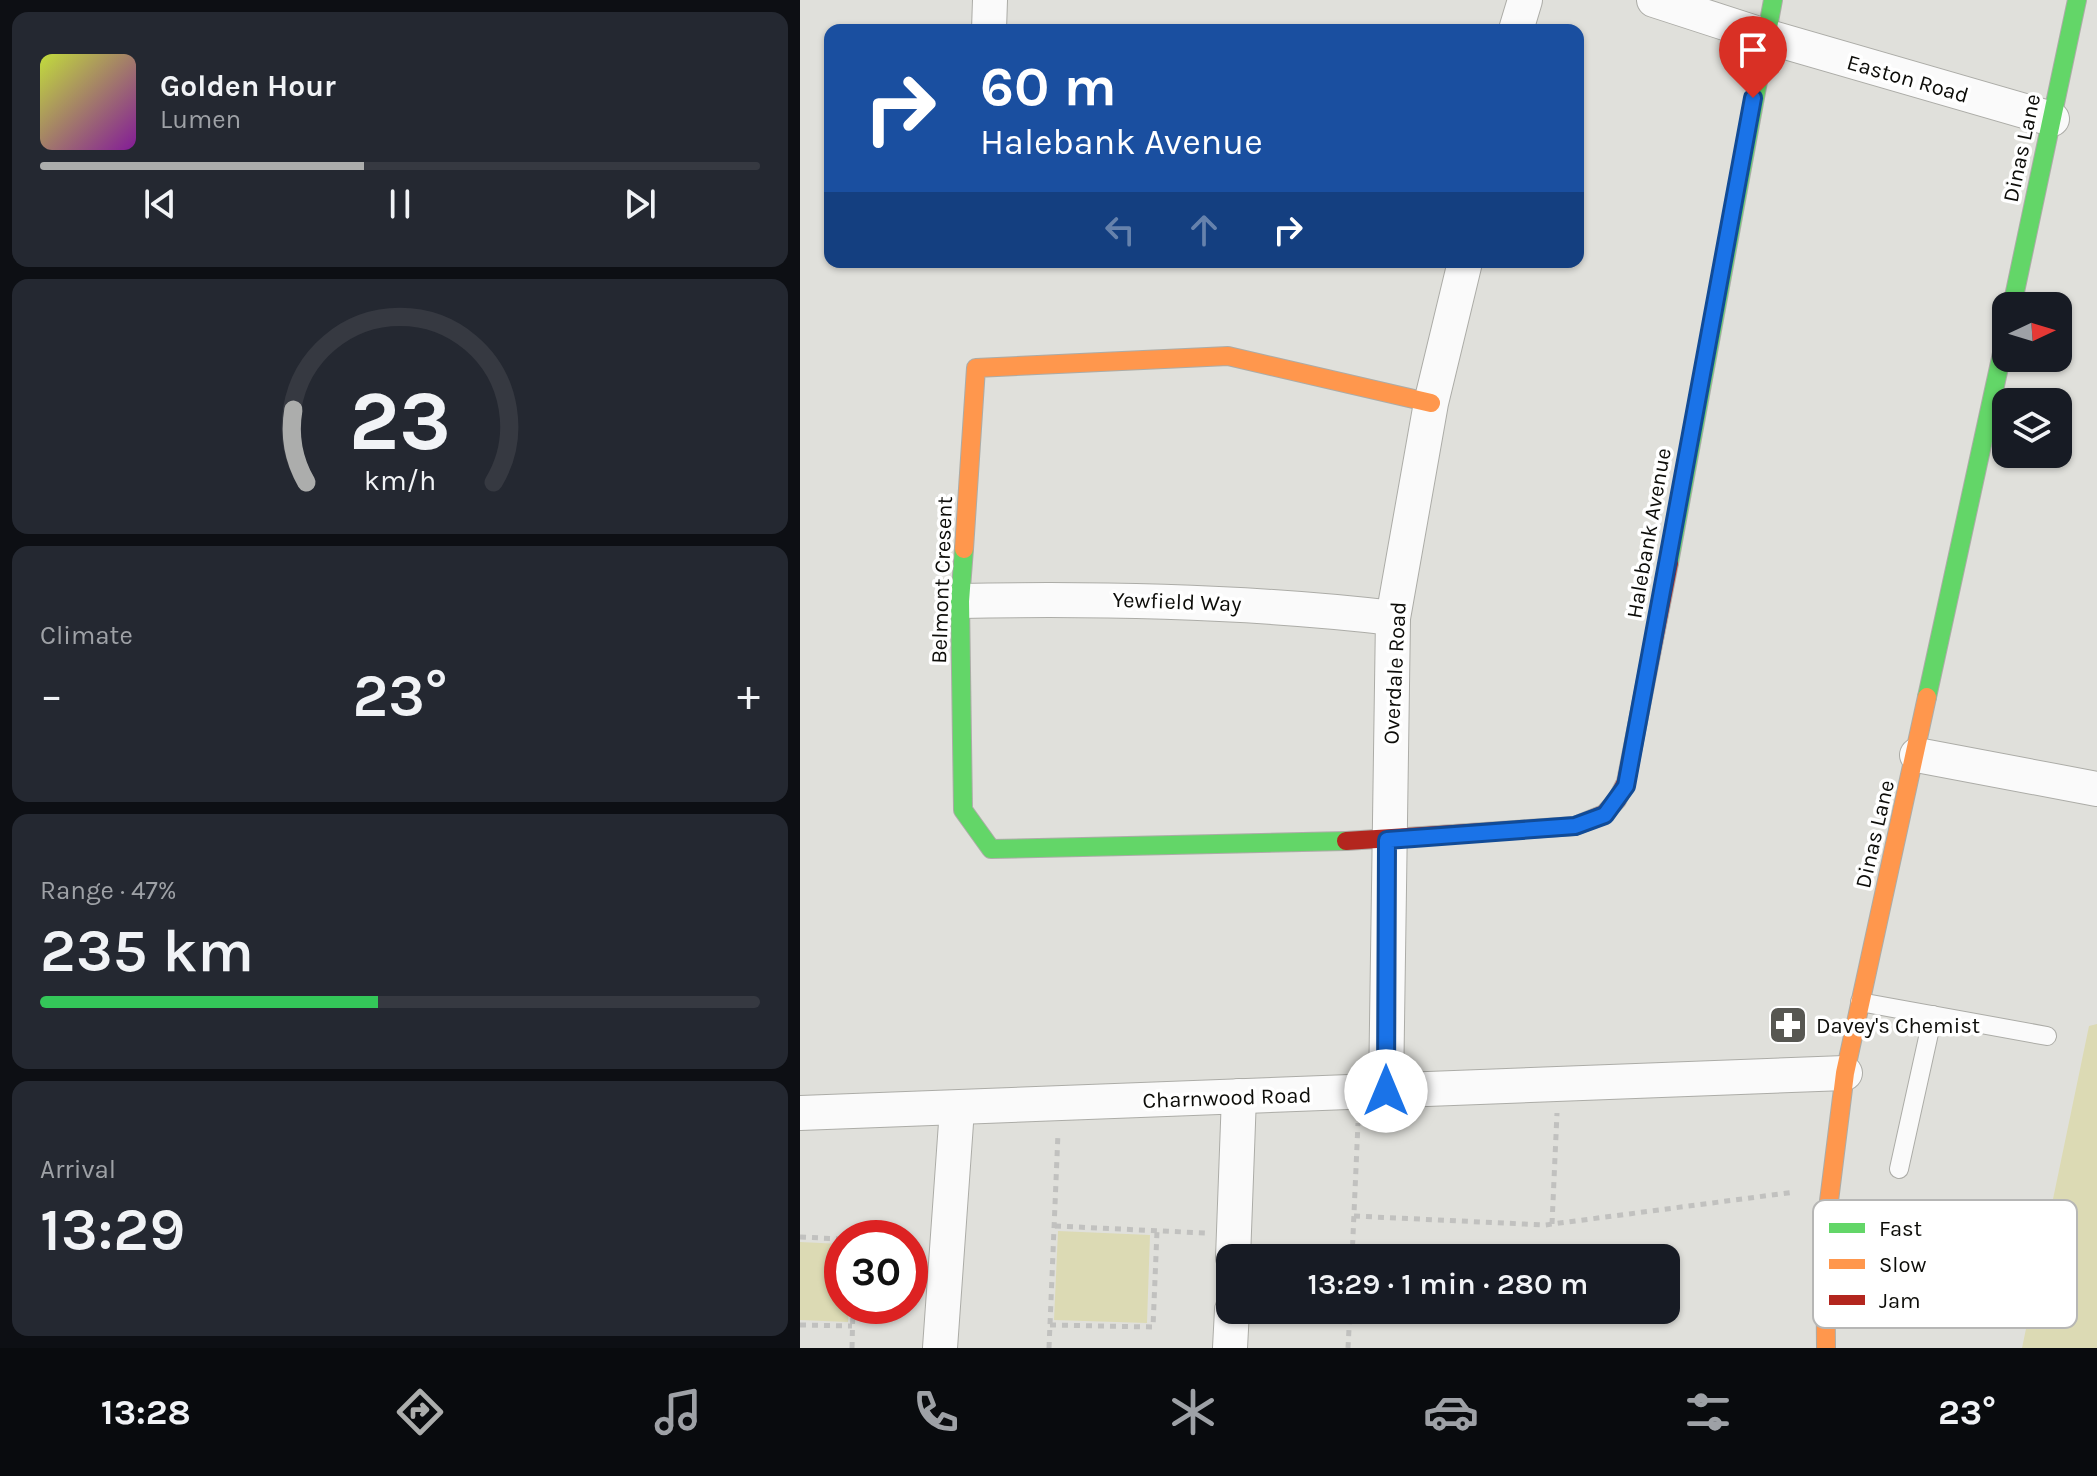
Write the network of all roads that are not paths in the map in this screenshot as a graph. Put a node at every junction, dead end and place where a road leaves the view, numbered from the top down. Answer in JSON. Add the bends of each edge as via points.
{"nodes":[{"id":1,"x":990,"y":0,"type":"edge"},
{"id":2,"x":1525,"y":0,"type":"edge"},
{"id":3,"x":1654,"y":0,"type":"edge"},
{"id":4,"x":1773,"y":0,"type":"edge"},
{"id":5,"x":2077,"y":0,"type":"edge"},
{"id":6,"x":989,"y":24,"type":"edge"},
{"id":7,"x":1518,"y":24,"type":"edge"},
{"id":8,"x":1765,"y":36,"type":"junction"},
{"id":9,"x":2052,"y":119,"type":"junction"},
{"id":10,"x":1464,"y":268,"type":"edge"},
{"id":11,"x":2015,"y":292,"type":"edge"},
{"id":12,"x":1998,"y":372,"type":"edge"},
{"id":13,"x":1431,"y":403,"type":"junction"},
{"id":14,"x":960,"y":601,"type":"junction"},
{"id":15,"x":1393,"y":618,"type":"junction"},
{"id":16,"x":1917,"y":755,"type":"junction"},
{"id":17,"x":2097,"y":789,"type":"edge"},
{"id":18,"x":1387,"y":840,"type":"junction"},
{"id":19,"x":1860,"y":1002,"type":"junction"},
{"id":20,"x":1933,"y":1015,"type":"junction"},
{"id":21,"x":2047,"y":1036,"type":"dead end"},
{"id":22,"x":1845,"y":1073,"type":"junction"},
{"id":23,"x":1373,"y":1091,"type":"junction"},
{"id":24,"x":1239,"y":1096,"type":"junction"},
{"id":25,"x":957,"y":1109,"type":"junction"},
{"id":26,"x":800,"y":1113,"type":"edge"},
{"id":27,"x":1899,"y":1169,"type":"dead end"},
{"id":28,"x":1829,"y":1200,"type":"edge"},
{"id":29,"x":1234,"y":1244,"type":"edge"},
{"id":30,"x":1231,"y":1324,"type":"edge"},
{"id":31,"x":1826,"y":1328,"type":"edge"},
{"id":32,"x":940,"y":1348,"type":"edge"},
{"id":33,"x":1230,"y":1348,"type":"edge"},
{"id":34,"x":1826,"y":1348,"type":"edge"}],
"edges":[{"from":1,"to":6,"type":"street"},
{"from":2,"to":7,"type":"street"},
{"from":3,"to":8,"type":"street","name":"Easton Road"},
{"from":4,"to":8,"type":"street"},
{"from":5,"to":9,"type":"street","name":"Dinas Lane"},
{"from":8,"to":9,"type":"street","name":"Easton Road"},
{"from":8,"to":18,"type":"street","name":"Halebank Avenue","via":[[1630,771],[1620,798],[1605,815],[1575,826]]},
{"from":9,"to":11,"type":"street","name":"Dinas Lane"},
{"from":10,"to":13,"type":"street","name":"Overdale Road"},
{"from":12,"to":16,"type":"street","name":"Dinas Lane"},
{"from":13,"to":14,"type":"street","name":"Belmont Cresent","via":[[1228,356],[976,368]]},
{"from":13,"to":15,"type":"street","name":"Overdale Road"},
{"from":14,"to":15,"type":"street","name":"Yewfield Way","via":[[1110,598],[1282,605]]},
{"from":14,"to":18,"type":"street","name":"Belmont Cresent","via":[[963,810],[991,849]]},
{"from":15,"to":18,"type":"street","name":"Overdale Road"},
{"from":16,"to":17,"type":"street"},
{"from":16,"to":19,"type":"street","name":"Dinas Lane"},
{"from":18,"to":23,"type":"street","name":"Overdale Road"},
{"from":19,"to":20,"type":"lane"},
{"from":19,"to":22,"type":"street","name":"Dinas Lane"},
{"from":20,"to":21,"type":"lane"},
{"from":20,"to":27,"type":"lane"},
{"from":22,"to":23,"type":"street","name":"Charnwood Road"},
{"from":22,"to":28,"type":"street","name":"Dinas Lane"},
{"from":23,"to":24,"type":"street","name":"Charnwood Road"},
{"from":24,"to":25,"type":"street","name":"Charnwood Road"},
{"from":24,"to":29,"type":"street"},
{"from":25,"to":26,"type":"street","name":"Charnwood Road"},
{"from":25,"to":32,"type":"street"},
{"from":30,"to":33,"type":"street"},
{"from":31,"to":34,"type":"street","name":"Dinas Lane"}]}
